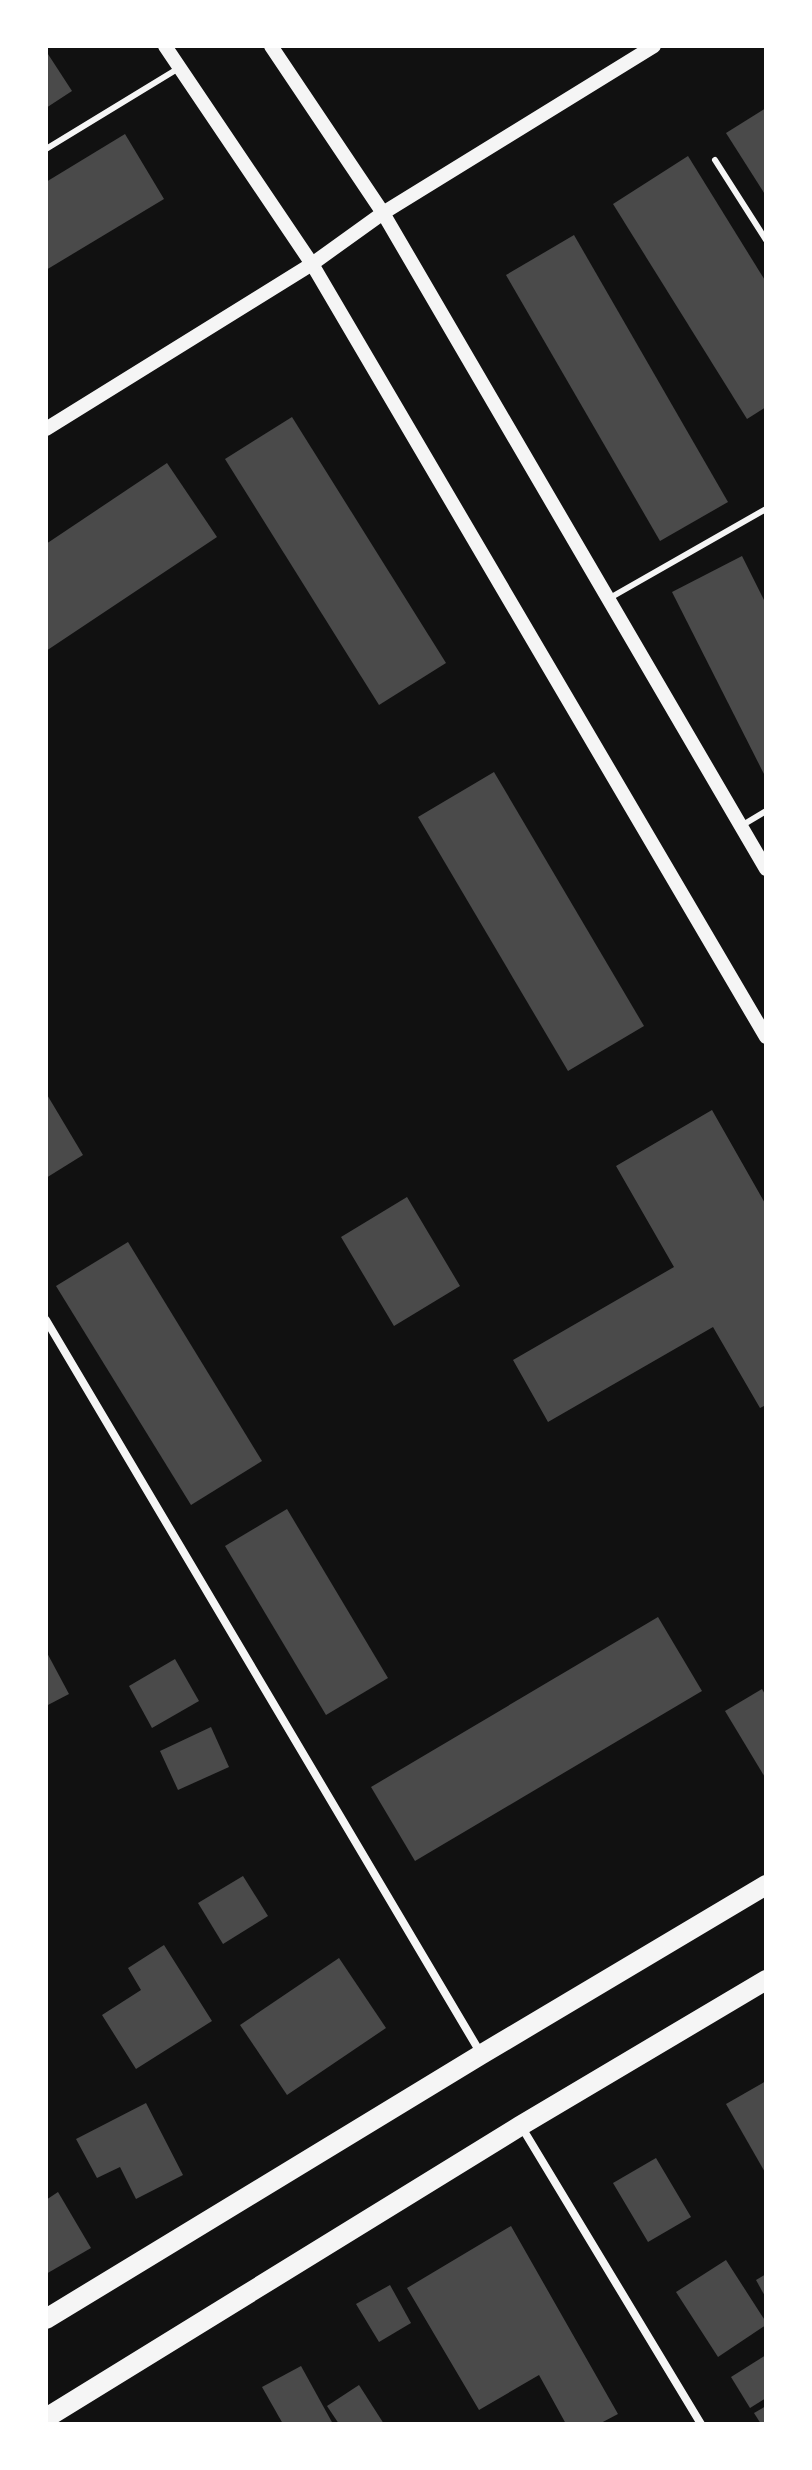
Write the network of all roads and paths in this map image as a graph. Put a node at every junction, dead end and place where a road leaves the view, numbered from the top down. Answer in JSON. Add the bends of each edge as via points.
{"nodes":[{"id":1,"x":165,"y":46,"type":"edge"},
{"id":2,"x":271,"y":46,"type":"edge"},
{"id":3,"x":654,"y":46,"type":"edge"},
{"id":4,"x":179,"y":68,"type":"junction"},
{"id":5,"x":46,"y":149,"type":"edge"},
{"id":6,"x":715,"y":160,"type":"dead end"},
{"id":7,"x":383,"y":213,"type":"junction"},
{"id":8,"x":766,"y":240,"type":"edge"},
{"id":9,"x":312,"y":264,"type":"junction"},
{"id":10,"x":46,"y":429,"type":"edge"},
{"id":11,"x":766,"y":509,"type":"edge"},
{"id":12,"x":608,"y":599,"type":"junction"},
{"id":13,"x":766,"y":811,"type":"edge"},
{"id":14,"x":741,"y":826,"type":"junction"},
{"id":15,"x":766,"y":869,"type":"edge"},
{"id":16,"x":766,"y":1037,"type":"edge"},
{"id":17,"x":46,"y":1320,"type":"edge"},
{"id":18,"x":766,"y":1885,"type":"edge"},
{"id":19,"x":766,"y":1980,"type":"edge"},
{"id":20,"x":482,"y":2054,"type":"junction"},
{"id":21,"x":520,"y":2126,"type":"junction"},
{"id":22,"x":46,"y":2319,"type":"edge"},
{"id":23,"x":46,"y":2418,"type":"edge"},
{"id":24,"x":701,"y":2424,"type":"edge"}],
"edges":[{"from":1,"to":4,"type":"street"},
{"from":2,"to":7,"type":"street"},
{"from":3,"to":7,"type":"street"},
{"from":4,"to":5,"type":"lane"},
{"from":4,"to":9,"type":"street"},
{"from":6,"to":8,"type":"lane"},
{"from":7,"to":9,"type":"street"},
{"from":7,"to":12,"type":"street"},
{"from":9,"to":10,"type":"street"},
{"from":9,"to":16,"type":"street"},
{"from":11,"to":12,"type":"lane"},
{"from":12,"to":14,"type":"street"},
{"from":13,"to":14,"type":"lane"},
{"from":14,"to":15,"type":"street"},
{"from":17,"to":20,"type":"street"},
{"from":18,"to":20,"type":"main road"},
{"from":19,"to":21,"type":"main road"},
{"from":20,"to":22,"type":"main road"},
{"from":21,"to":23,"type":"main road"},
{"from":21,"to":24,"type":"street"}]}
